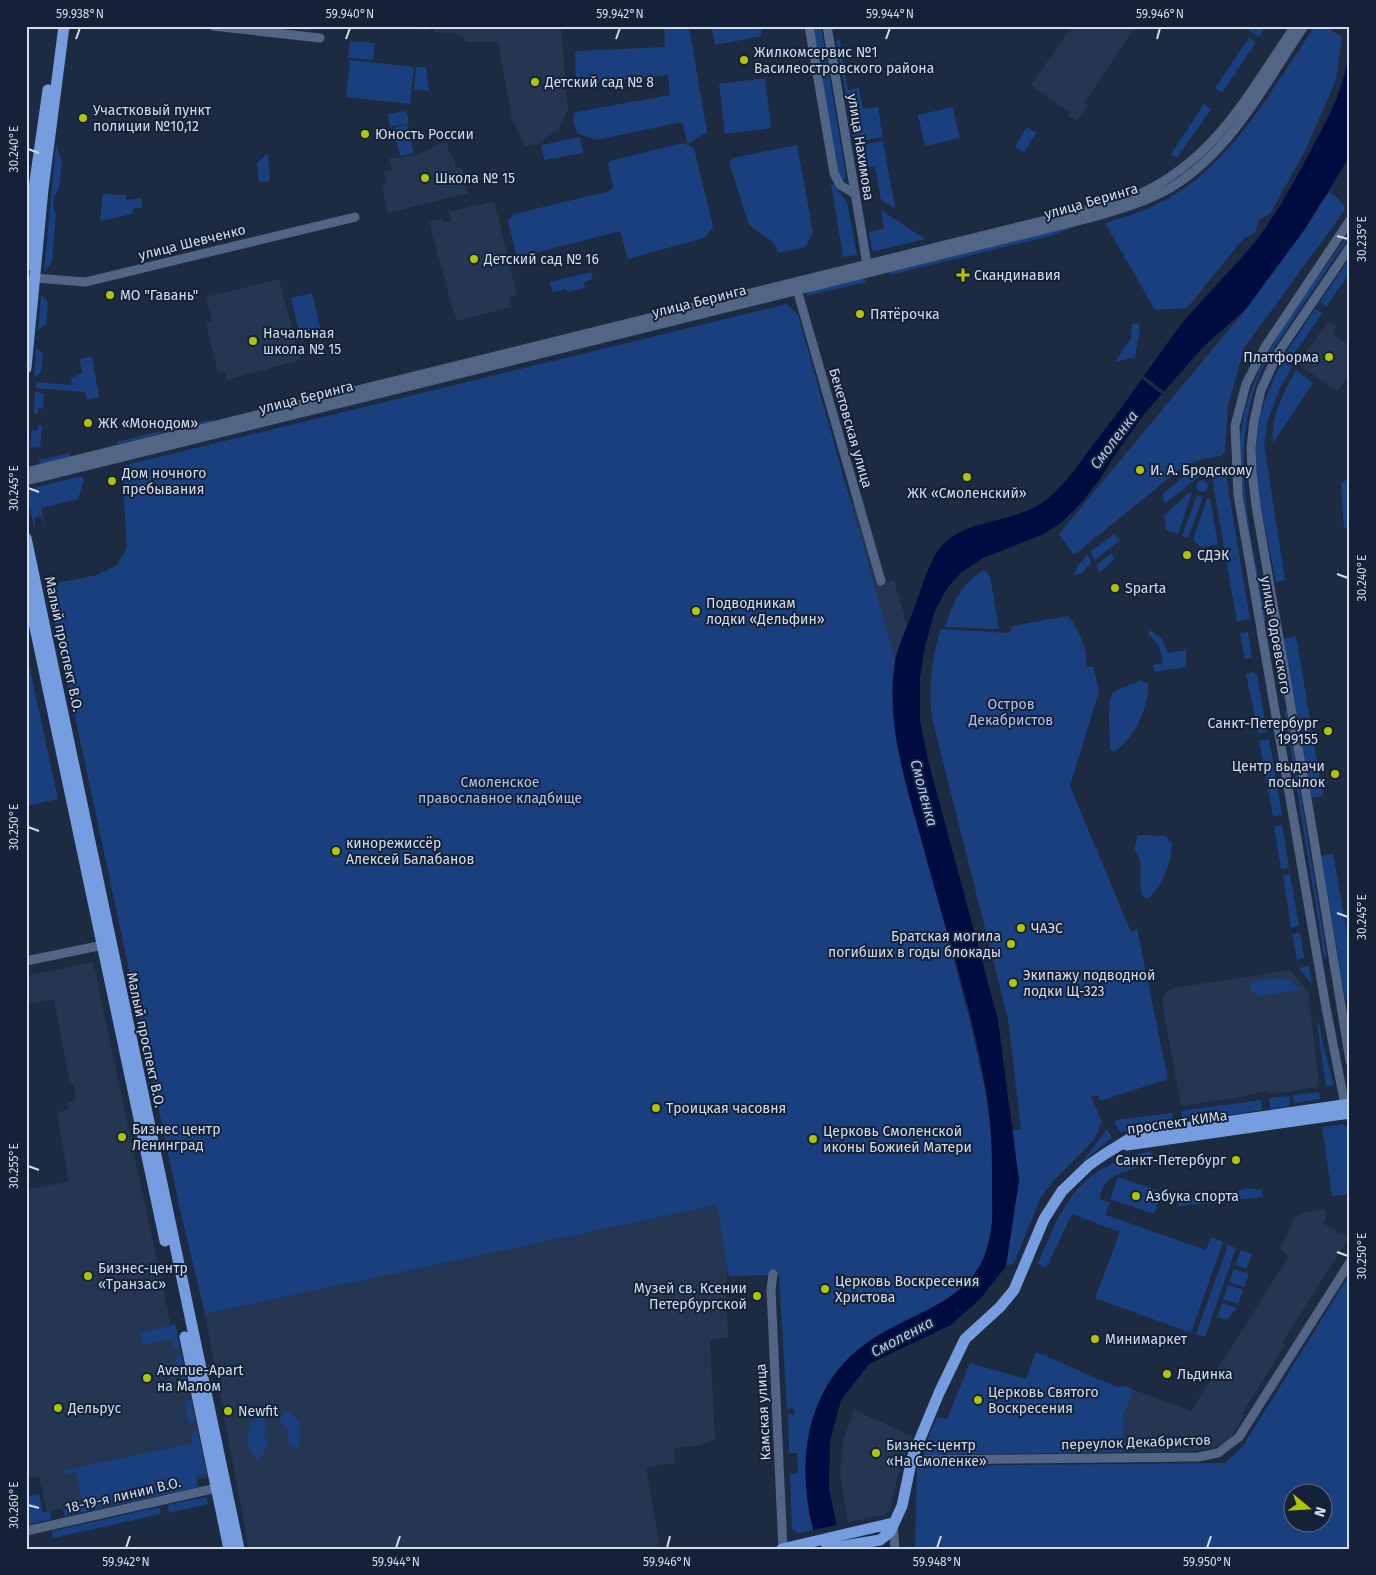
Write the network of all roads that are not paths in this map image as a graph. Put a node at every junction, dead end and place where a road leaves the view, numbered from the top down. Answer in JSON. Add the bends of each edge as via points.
{"nodes":[{"id":1,"x":57,"y":26,"type":"edge"},
{"id":2,"x":64,"y":26,"type":"edge"},
{"id":3,"x":213,"y":26,"type":"edge"},
{"id":4,"x":809,"y":26,"type":"edge"},
{"id":5,"x":827,"y":26,"type":"edge"},
{"id":6,"x":1295,"y":26,"type":"edge"},
{"id":7,"x":1304,"y":26,"type":"edge"},
{"id":8,"x":320,"y":38,"type":"dead end"},
{"id":9,"x":34,"y":188,"type":"edge"},
{"id":10,"x":855,"y":194,"type":"junction"},
{"id":11,"x":355,"y":217,"type":"dead end"},
{"id":12,"x":1350,"y":220,"type":"edge"},
{"id":13,"x":1350,"y":247,"type":"edge"},
{"id":14,"x":26,"y":266,"type":"edge"},
{"id":15,"x":868,"y":269,"type":"junction"},
{"id":16,"x":35,"y":278,"type":"junction"},
{"id":17,"x":797,"y":287,"type":"junction"},
{"id":18,"x":29,"y":301,"type":"edge"},
{"id":19,"x":26,"y":368,"type":"edge"},
{"id":20,"x":26,"y":472,"type":"edge"},
{"id":21,"x":26,"y":481,"type":"edge"},
{"id":22,"x":26,"y":538,"type":"edge"},
{"id":23,"x":881,"y":581,"type":"dead end"},
{"id":24,"x":26,"y":585,"type":"edge"},
{"id":25,"x":1291,"y":701,"type":"junction"},
{"id":26,"x":1274,"y":705,"type":"junction"},
{"id":27,"x":106,"y":944,"type":"junction"},
{"id":28,"x":26,"y":961,"type":"edge"},
{"id":29,"x":1334,"y":962,"type":"junction"},
{"id":30,"x":1318,"y":964,"type":"junction"},
{"id":31,"x":1350,"y":1061,"type":"edge"},
{"id":32,"x":1349,"y":1108,"type":"edge"},
{"id":33,"x":1350,"y":1262,"type":"edge"},
{"id":34,"x":772,"y":1274,"type":"dead end"},
{"id":35,"x":912,"y":1458,"type":"junction"},
{"id":36,"x":221,"y":1487,"type":"junction"},
{"id":37,"x":893,"y":1523,"type":"junction"},
{"id":38,"x":26,"y":1531,"type":"edge"},
{"id":39,"x":840,"y":1540,"type":"junction"},
{"id":40,"x":229,"y":1549,"type":"edge"},
{"id":41,"x":238,"y":1549,"type":"edge"},
{"id":42,"x":783,"y":1549,"type":"edge"},
{"id":43,"x":826,"y":1549,"type":"edge"},
{"id":44,"x":895,"y":1549,"type":"edge"}],
"edges":[{"from":1,"to":9,"type":"main road"},
{"from":2,"to":9,"type":"main road"},
{"from":3,"to":8,"type":"street"},
{"from":4,"to":10,"type":"street","via":[[834,173],[840,185]]},
{"from":5,"to":10,"type":"street","name":"улица Нахимова"},
{"from":6,"to":15,"type":"street","name":"улица Беринга","via":[[1213,142],[1178,172],[1151,188],[1123,201]]},
{"from":7,"to":15,"type":"street","name":"улица Беринга","via":[[1223,144],[1172,186],[1146,200],[1109,213]]},
{"from":9,"to":14,"type":"main road"},
{"from":9,"to":16,"type":"main road"},
{"from":10,"to":15,"type":"street","name":"улица Нахимова"},
{"from":11,"to":16,"type":"street","name":"улица Шевченко","via":[[85,282]]},
{"from":12,"to":26,"type":"street","name":"улица Одоевского","via":[[1254,364],[1235,426],[1238,495]]},
{"from":13,"to":25,"type":"street","name":"улица Одоевского","via":[[1278,352],[1261,390],[1254,421],[1251,448],[1256,506]]},
{"from":15,"to":17,"type":"street","name":"улица Беринга"},
{"from":16,"to":18,"type":"main road"},
{"from":17,"to":20,"type":"street","name":"улица Беринга"},
{"from":17,"to":21,"type":"street","name":"улица Беринга"},
{"from":17,"to":23,"type":"street","name":"Бекетовская улица"},
{"from":18,"to":19,"type":"main road"},
{"from":22,"to":27,"type":"main road","name":"Малый проспект В.О."},
{"from":24,"to":27,"type":"main road","name":"Малый проспект В.О."},
{"from":25,"to":26,"type":"street"},
{"from":25,"to":29,"type":"street","name":"улица Одоевского"},
{"from":26,"to":30,"type":"street","name":"улица Одоевского"},
{"from":27,"to":28,"type":"street"},
{"from":27,"to":36,"type":"main road","name":"Малый проспект В.О."},
{"from":29,"to":30,"type":"street"},
{"from":29,"to":31,"type":"street","name":"улица Одоевского"},
{"from":30,"to":32,"type":"street","name":"улица Одоевского"},
{"from":32,"to":35,"type":"main road","name":"проспект КИМа","via":[[1121,1145],[1090,1165],[1052,1204],[1014,1290],[959,1348]]},
{"from":33,"to":35,"type":"street","name":"переулок Декабристов","via":[[1239,1437],[1218,1454],[1167,1458]]},
{"from":34,"to":42,"type":"street","name":"Камская улица"},
{"from":35,"to":37,"type":"main road","via":[[902,1506]]},
{"from":36,"to":38,"type":"street","name":"18-19-я линии В.О."},
{"from":36,"to":40,"type":"main road","name":"Малый проспект В.О."},
{"from":36,"to":41,"type":"main road","name":"Малый проспект В.О."},
{"from":37,"to":39,"type":"main road"},
{"from":37,"to":44,"type":"street"},
{"from":39,"to":42,"type":"main road","via":[[816,1539]]},
{"from":39,"to":43,"type":"main road"}]}
